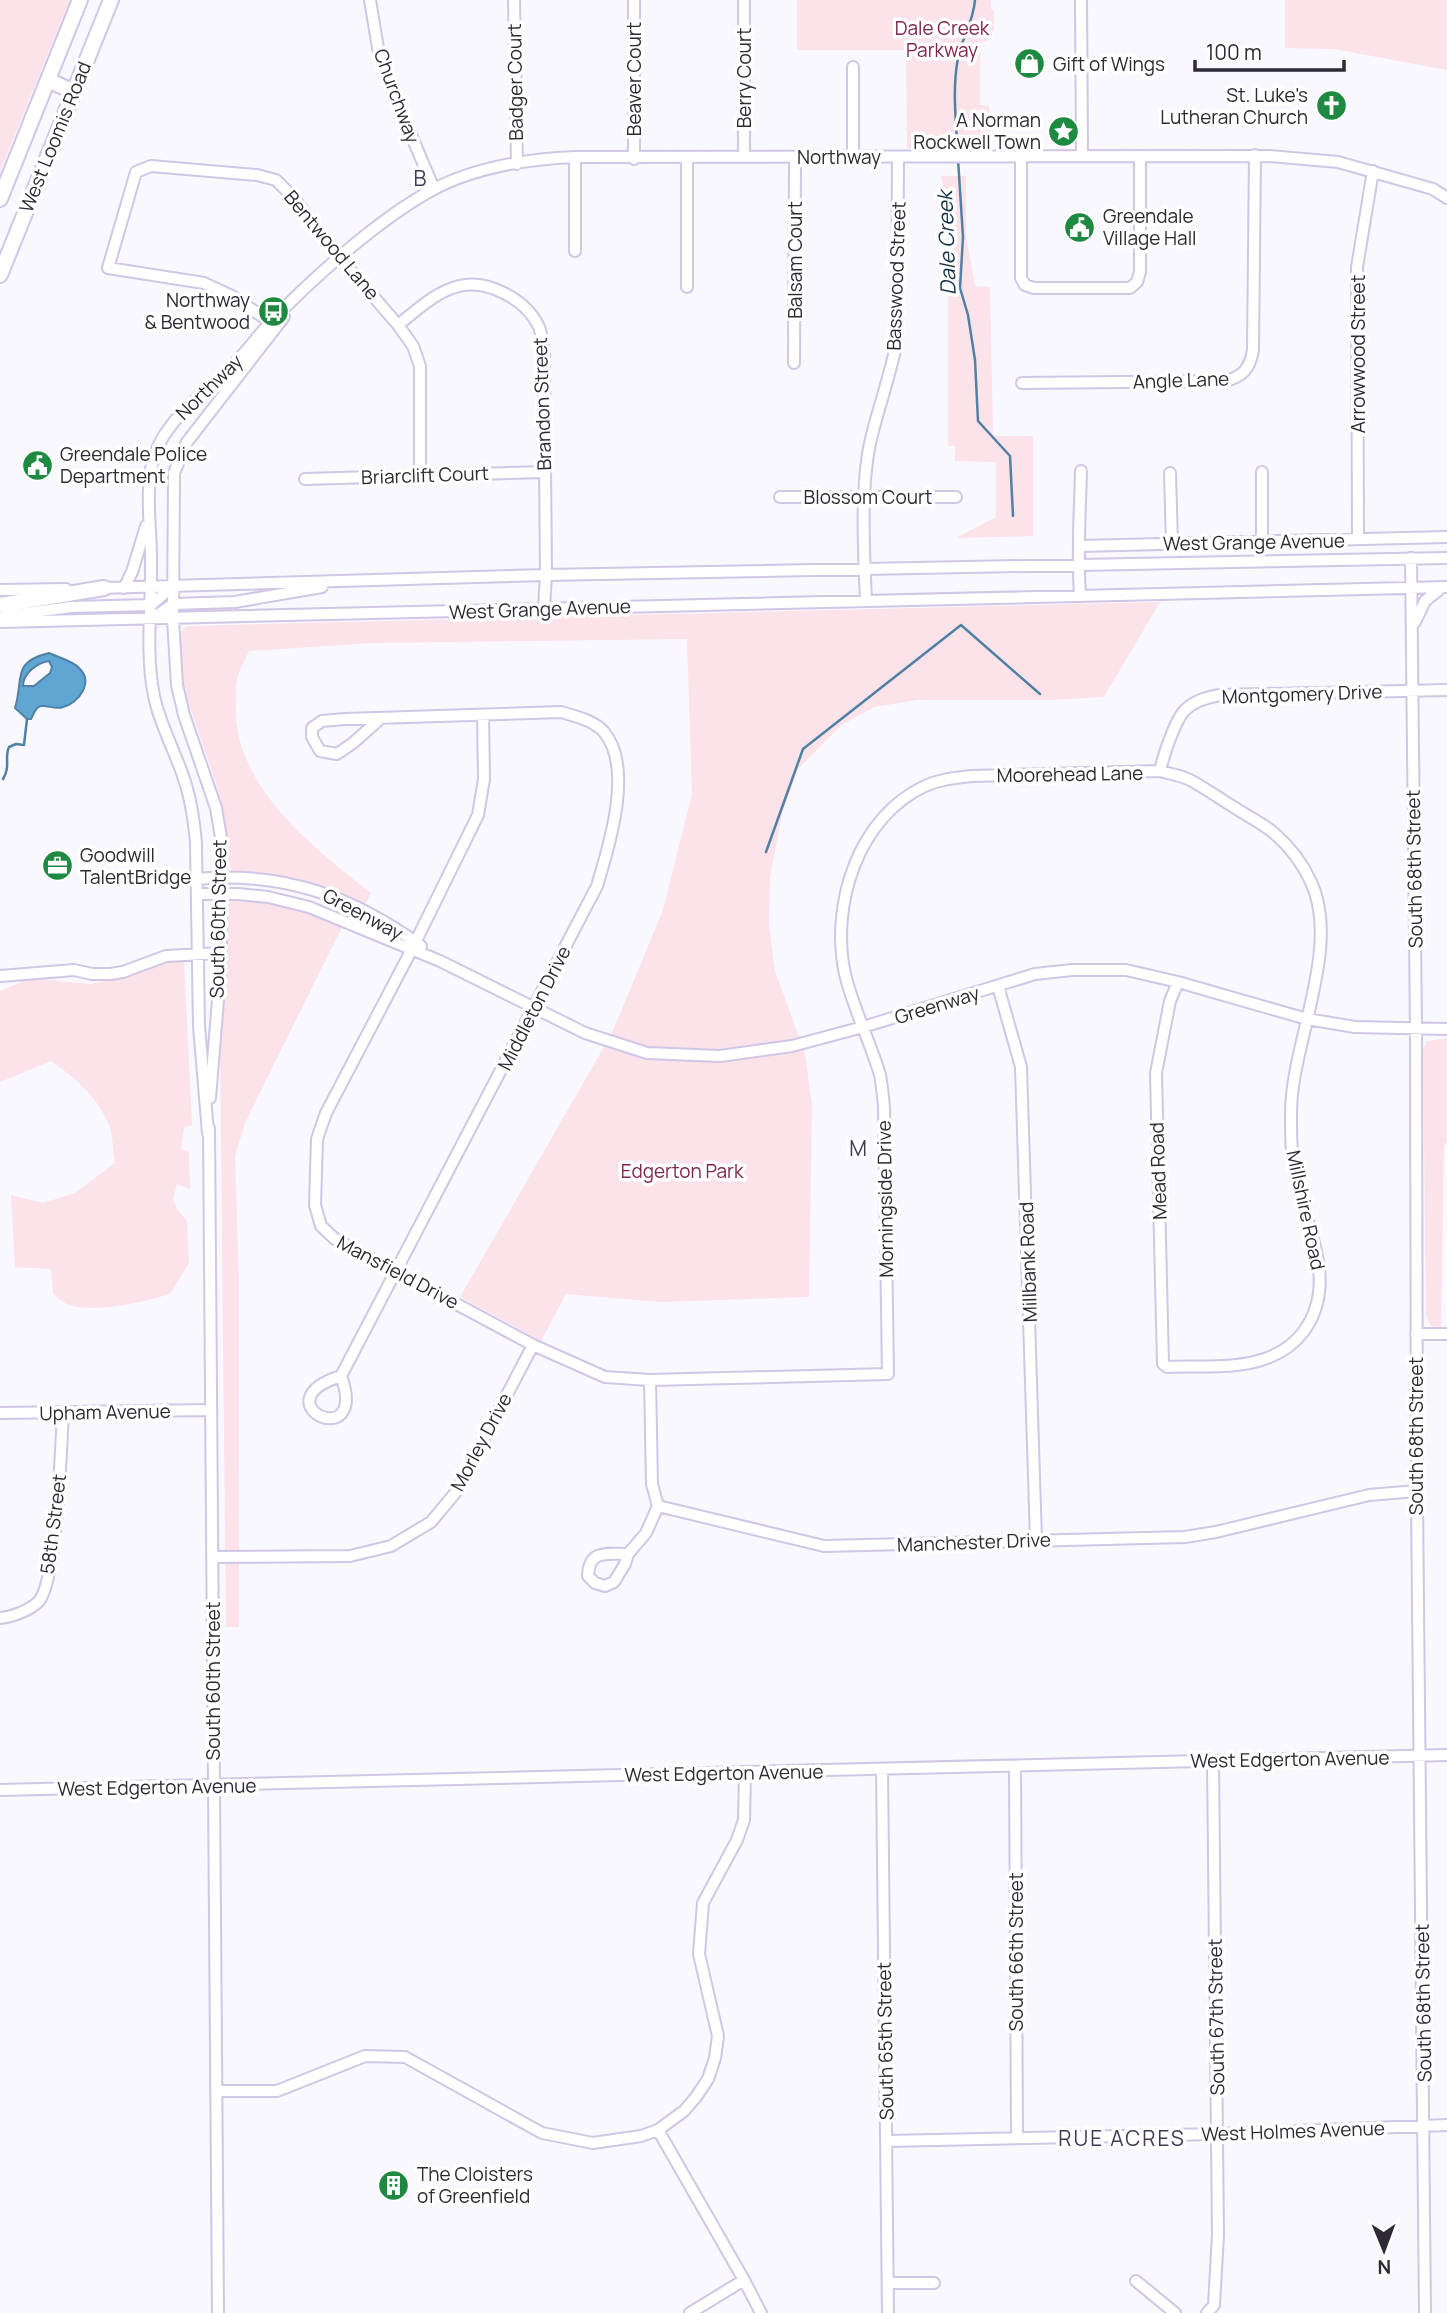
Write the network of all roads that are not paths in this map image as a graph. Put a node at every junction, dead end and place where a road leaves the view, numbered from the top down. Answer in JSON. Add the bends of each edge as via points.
{"nodes":[{"id":1,"x":80,"y":0,"type":"edge"},
{"id":2,"x":111,"y":0,"type":"edge"},
{"id":3,"x":370,"y":0,"type":"edge"},
{"id":4,"x":514,"y":0,"type":"edge"},
{"id":5,"x":634,"y":0,"type":"edge"},
{"id":6,"x":744,"y":0,"type":"edge"},
{"id":7,"x":1081,"y":0,"type":"edge"},
{"id":8,"x":852,"y":67,"type":"dead end"},
{"id":9,"x":48,"y":80,"type":"junction"},
{"id":10,"x":74,"y":92,"type":"junction"},
{"id":11,"x":1255,"y":155,"type":"junction"},
{"id":12,"x":744,"y":156,"type":"junction"},
{"id":13,"x":1021,"y":156,"type":"junction"},
{"id":14,"x":1082,"y":156,"type":"junction"},
{"id":15,"x":1140,"y":156,"type":"junction"},
{"id":16,"x":575,"y":157,"type":"junction"},
{"id":17,"x":687,"y":157,"type":"junction"},
{"id":18,"x":795,"y":157,"type":"junction"},
{"id":19,"x":853,"y":157,"type":"junction"},
{"id":20,"x":898,"y":158,"type":"junction"},
{"id":21,"x":634,"y":159,"type":"junction"},
{"id":22,"x":517,"y":164,"type":"junction"},
{"id":23,"x":1373,"y":171,"type":"junction"},
{"id":24,"x":433,"y":189,"type":"junction"},
{"id":25,"x":1447,"y":198,"type":"edge"},
{"id":26,"x":0,"y":199,"type":"edge"},
{"id":27,"x":575,"y":251,"type":"dead end"},
{"id":28,"x":340,"y":258,"type":"junction"},
{"id":29,"x":0,"y":275,"type":"edge"},
{"id":30,"x":687,"y":287,"type":"dead end"},
{"id":31,"x":274,"y":325,"type":"junction"},
{"id":32,"x":398,"y":325,"type":"junction"},
{"id":33,"x":794,"y":363,"type":"dead end"},
{"id":34,"x":1022,"y":383,"type":"dead end"},
{"id":35,"x":1081,"y":471,"type":"dead end"},
{"id":36,"x":544,"y":472,"type":"junction"},
{"id":37,"x":1262,"y":472,"type":"dead end"},
{"id":38,"x":1170,"y":473,"type":"dead end"},
{"id":39,"x":420,"y":475,"type":"junction"},
{"id":40,"x":305,"y":479,"type":"dead end"},
{"id":41,"x":780,"y":497,"type":"dead end"},
{"id":42,"x":956,"y":497,"type":"dead end"},
{"id":43,"x":866,"y":498,"type":"junction"},
{"id":44,"x":149,"y":510,"type":"junction"},
{"id":45,"x":1447,"y":537,"type":"edge"},
{"id":46,"x":1358,"y":539,"type":"junction"},
{"id":47,"x":1262,"y":542,"type":"junction"},
{"id":48,"x":1172,"y":544,"type":"junction"},
{"id":49,"x":1080,"y":546,"type":"junction"},
{"id":50,"x":1411,"y":558,"type":"junction"},
{"id":51,"x":1447,"y":558,"type":"edge"},
{"id":52,"x":1078,"y":564,"type":"junction"},
{"id":53,"x":865,"y":568,"type":"junction"},
{"id":54,"x":546,"y":575,"type":"junction"},
{"id":55,"x":360,"y":581,"type":"junction"},
{"id":56,"x":173,"y":586,"type":"junction"},
{"id":57,"x":151,"y":587,"type":"junction"},
{"id":58,"x":1445,"y":587,"type":"edge"},
{"id":59,"x":104,"y":588,"type":"junction"},
{"id":60,"x":124,"y":588,"type":"junction"},
{"id":61,"x":1412,"y":588,"type":"junction"},
{"id":62,"x":0,"y":590,"type":"edge"},
{"id":63,"x":1080,"y":594,"type":"junction"},
{"id":64,"x":866,"y":601,"type":"junction"},
{"id":65,"x":173,"y":604,"type":"junction"},
{"id":66,"x":0,"y":605,"type":"edge"},
{"id":67,"x":151,"y":605,"type":"junction"},
{"id":68,"x":544,"y":608,"type":"junction"},
{"id":69,"x":173,"y":619,"type":"junction"},
{"id":70,"x":0,"y":620,"type":"edge"},
{"id":71,"x":150,"y":620,"type":"junction"},
{"id":72,"x":1413,"y":628,"type":"junction"},
{"id":73,"x":1412,"y":690,"type":"junction"},
{"id":74,"x":1447,"y":690,"type":"edge"},
{"id":75,"x":483,"y":715,"type":"junction"},
{"id":76,"x":381,"y":718,"type":"junction"},
{"id":77,"x":1160,"y":771,"type":"junction"},
{"id":78,"x":221,"y":877,"type":"junction"},
{"id":79,"x":197,"y":879,"type":"junction"},
{"id":80,"x":197,"y":894,"type":"junction"},
{"id":81,"x":222,"y":894,"type":"junction"},
{"id":82,"x":414,"y":946,"type":"junction"},
{"id":83,"x":221,"y":953,"type":"junction"},
{"id":84,"x":198,"y":954,"type":"junction"},
{"id":85,"x":0,"y":976,"type":"edge"},
{"id":86,"x":1178,"y":982,"type":"junction"},
{"id":87,"x":999,"y":986,"type":"junction"},
{"id":88,"x":534,"y":1009,"type":"junction"},
{"id":89,"x":1307,"y":1019,"type":"junction"},
{"id":90,"x":863,"y":1027,"type":"junction"},
{"id":91,"x":1447,"y":1029,"type":"edge"},
{"id":92,"x":1416,"y":1030,"type":"junction"},
{"id":93,"x":208,"y":1133,"type":"junction"},
{"id":94,"x":397,"y":1272,"type":"junction"},
{"id":95,"x":1416,"y":1334,"type":"junction"},
{"id":96,"x":1447,"y":1334,"type":"edge"},
{"id":97,"x":533,"y":1345,"type":"junction"},
{"id":98,"x":1163,"y":1364,"type":"joint"},
{"id":99,"x":888,"y":1374,"type":"joint"},
{"id":100,"x":341,"y":1376,"type":"dead end"},
{"id":101,"x":650,"y":1380,"type":"junction"},
{"id":102,"x":210,"y":1410,"type":"junction"},
{"id":103,"x":0,"y":1413,"type":"edge"},
{"id":104,"x":63,"y":1413,"type":"junction"},
{"id":105,"x":1416,"y":1491,"type":"junction"},
{"id":106,"x":658,"y":1506,"type":"junction"},
{"id":107,"x":1036,"y":1540,"type":"junction"},
{"id":108,"x":628,"y":1554,"type":"dead end"},
{"id":109,"x":213,"y":1557,"type":"junction"},
{"id":110,"x":6,"y":1618,"type":"edge"},
{"id":111,"x":1447,"y":1755,"type":"edge"},
{"id":112,"x":1419,"y":1756,"type":"junction"},
{"id":113,"x":1213,"y":1761,"type":"junction"},
{"id":114,"x":1015,"y":1766,"type":"junction"},
{"id":115,"x":882,"y":1769,"type":"junction"},
{"id":116,"x":745,"y":1773,"type":"junction"},
{"id":117,"x":214,"y":1786,"type":"junction"},
{"id":118,"x":0,"y":1790,"type":"edge"},
{"id":119,"x":216,"y":2091,"type":"junction"},
{"id":120,"x":1447,"y":2125,"type":"edge"},
{"id":121,"x":1424,"y":2126,"type":"junction"},
{"id":122,"x":658,"y":2130,"type":"junction"},
{"id":123,"x":1217,"y":2134,"type":"junction"},
{"id":124,"x":1017,"y":2138,"type":"junction"},
{"id":125,"x":887,"y":2141,"type":"junction"},
{"id":126,"x":744,"y":2280,"type":"junction"},
{"id":127,"x":1136,"y":2281,"type":"dead end"},
{"id":128,"x":888,"y":2283,"type":"junction"},
{"id":129,"x":934,"y":2283,"type":"dead end"},
{"id":130,"x":218,"y":2313,"type":"edge"},
{"id":131,"x":690,"y":2313,"type":"edge"},
{"id":132,"x":761,"y":2313,"type":"edge"},
{"id":133,"x":888,"y":2313,"type":"edge"},
{"id":134,"x":1175,"y":2313,"type":"edge"},
{"id":135,"x":1207,"y":2313,"type":"edge"},
{"id":136,"x":1424,"y":2313,"type":"edge"}],
"edges":[{"from":1,"to":9,"type":"main road","name":"West Loomis Road"},
{"from":2,"to":10,"type":"main road","name":"West Loomis Road"},
{"from":3,"to":24,"type":"street","name":"Churchway","via":[[378,48]]},
{"from":4,"to":22,"type":"street","name":"Badger Court"},
{"from":5,"to":21,"type":"street","name":"Beaver Court"},
{"from":6,"to":12,"type":"street","name":"Berry Court"},
{"from":7,"to":14,"type":"street"},
{"from":8,"to":19,"type":"street"},
{"from":9,"to":10,"type":"main road"},
{"from":9,"to":26,"type":"main road","name":"West Loomis Road"},
{"from":10,"to":29,"type":"main road","name":"West Loomis Road"},
{"from":11,"to":15,"type":"street","name":"Northway"},
{"from":11,"to":23,"type":"street","name":"Northway","via":[[1319,159]]},
{"from":11,"to":34,"type":"street","name":"Angle Lane","via":[[1253,350],[1243,373],[1225,381]]},
{"from":12,"to":17,"type":"street","name":"Northway"},
{"from":12,"to":18,"type":"street","name":"Northway"},
{"from":13,"to":14,"type":"street","name":"Northway"},
{"from":13,"to":15,"type":"street","via":[[1021,278],[1034,288],[1130,288],[1137,282]]},
{"from":13,"to":20,"type":"street","name":"Northway"},
{"from":14,"to":15,"type":"street","name":"Northway"},
{"from":16,"to":21,"type":"street","name":"Northway"},
{"from":16,"to":22,"type":"street","name":"Northway"},
{"from":16,"to":27,"type":"street"},
{"from":17,"to":21,"type":"street","name":"Northway"},
{"from":17,"to":30,"type":"street"},
{"from":18,"to":19,"type":"street","name":"Northway"},
{"from":18,"to":33,"type":"street","name":"Balsam Court"},
{"from":19,"to":20,"type":"street","name":"Northway"},
{"from":20,"to":43,"type":"street","name":"Basswood Street","via":[[897,340],[871,440]]},
{"from":22,"to":24,"type":"street","name":"Northway"},
{"from":23,"to":25,"type":"street","name":"Northway","via":[[1433,189]]},
{"from":23,"to":46,"type":"street","name":"Arrowwood Street","via":[[1357,267]]},
{"from":24,"to":28,"type":"street","name":"Northway"},
{"from":28,"to":31,"type":"street","name":"Northway"},
{"from":28,"to":31,"type":"street","name":"Bentwood Lane","via":[[276,180],[151,166],[136,172],[108,268],[204,284],[232,296]]},
{"from":28,"to":32,"type":"street","name":"Bentwood Lane"},
{"from":31,"to":44,"type":"street","name":"Northway","via":[[171,424],[153,460]]},
{"from":31,"to":56,"type":"street","name":"Northway","via":[[179,458],[172,489]]},
{"from":32,"to":36,"type":"street","name":"Brandon Street","via":[[436,296],[460,285],[505,293],[526,307],[539,326],[544,352]]},
{"from":32,"to":39,"type":"street","name":"Bentwood Lane","via":[[420,366]]},
{"from":35,"to":49,"type":"street"},
{"from":36,"to":39,"type":"street","name":"Briarclift Court"},
{"from":36,"to":54,"type":"street","name":"Brandon Street"},
{"from":37,"to":47,"type":"street"},
{"from":38,"to":48,"type":"street"},
{"from":39,"to":40,"type":"street","name":"Briarclift Court"},
{"from":41,"to":43,"type":"street","name":"Blossom Court"},
{"from":42,"to":43,"type":"street","name":"Blossom Court"},
{"from":43,"to":53,"type":"street","name":"Basswood Street"},
{"from":44,"to":57,"type":"street","name":"Northway"},
{"from":44,"to":60,"type":"street"},
{"from":45,"to":46,"type":"street","name":"West Grange Avenue"},
{"from":46,"to":47,"type":"street","name":"West Grange Avenue"},
{"from":47,"to":48,"type":"street","name":"West Grange Avenue"},
{"from":48,"to":49,"type":"street","name":"West Grange Avenue"},
{"from":49,"to":52,"type":"street"},
{"from":50,"to":51,"type":"street","name":"West Grange Avenue"},
{"from":50,"to":52,"type":"street","name":"West Grange Avenue"},
{"from":50,"to":61,"type":"street","name":"South 68th Street"},
{"from":52,"to":53,"type":"street","name":"West Grange Avenue"},
{"from":52,"to":63,"type":"street"},
{"from":53,"to":54,"type":"street","name":"West Grange Avenue"},
{"from":53,"to":64,"type":"street","name":"Basswood Street"},
{"from":54,"to":55,"type":"street","name":"West Grange Avenue"},
{"from":54,"to":68,"type":"street","name":"Brandon Street"},
{"from":55,"to":56,"type":"street","name":"West Grange Avenue"},
{"from":55,"to":65,"type":"street","via":[[235,602]]},
{"from":56,"to":57,"type":"street","name":"West Grange Avenue"},
{"from":56,"to":65,"type":"street","name":"South 60th Street"},
{"from":56,"to":67,"type":"street"},
{"from":57,"to":60,"type":"street","name":"West Grange Avenue"},
{"from":57,"to":67,"type":"street","name":"South 60th Street"},
{"from":58,"to":61,"type":"street","name":"West Grange Avenue"},
{"from":58,"to":72,"type":"street","via":[[1425,601]]},
{"from":59,"to":60,"type":"street","name":"West Grange Avenue"},
{"from":59,"to":62,"type":"street","name":"West Grange Avenue"},
{"from":59,"to":66,"type":"main road"},
{"from":61,"to":63,"type":"street","name":"West Grange Avenue"},
{"from":61,"to":72,"type":"street","name":"South 68th Street"},
{"from":63,"to":64,"type":"street","name":"West Grange Avenue"},
{"from":64,"to":68,"type":"street","name":"West Grange Avenue"},
{"from":65,"to":69,"type":"street","name":"South 60th Street"},
{"from":65,"to":71,"type":"street"},
{"from":67,"to":70,"type":"street","via":[[80,606]]},
{"from":67,"to":71,"type":"street","name":"South 60th Street"},
{"from":68,"to":69,"type":"street","name":"West Grange Avenue"},
{"from":69,"to":71,"type":"street","name":"West Grange Avenue"},
{"from":69,"to":78,"type":"street","name":"South 60th Street","via":[[177,685],[216,808]]},
{"from":70,"to":71,"type":"street","name":"West Grange Avenue"},
{"from":71,"to":79,"type":"street","name":"South 60th Street","via":[[154,696],[188,792]]},
{"from":72,"to":73,"type":"street","name":"South 68th Street"},
{"from":73,"to":74,"type":"street","name":"Montgomery Drive"},
{"from":73,"to":77,"type":"street","name":"Montgomery Drive","via":[[1203,698],[1184,711]]},
{"from":73,"to":92,"type":"street","name":"South 68th Street"},
{"from":75,"to":76,"type":"street"},
{"from":75,"to":82,"type":"street","name":"Mansfield Drive","via":[[484,779],[478,815]]},
{"from":75,"to":88,"type":"street","name":"Middleton Drive","via":[[561,712],[604,732],[615,754],[618,781],[611,837],[597,886]]},
{"from":76,"to":76,"type":"street","via":[[322,721],[312,728],[312,737],[320,751],[337,754]]},
{"from":77,"to":89,"type":"street","name":"Moorehead Lane","via":[[1188,779],[1273,832],[1294,853],[1311,882],[1320,915],[1319,955]]},
{"from":77,"to":90,"type":"street","name":"Moorehead Lane","via":[[949,778],[905,798],[886,816],[857,859],[841,916],[846,975]]},
{"from":78,"to":79,"type":"street","name":"Greenway"},
{"from":78,"to":81,"type":"street","name":"South 60th Street"},
{"from":78,"to":82,"type":"street","name":"Greenway","via":[[268,879],[317,890],[352,904]]},
{"from":79,"to":80,"type":"street","name":"South 60th Street"},
{"from":80,"to":81,"type":"street","name":"Greenway"},
{"from":80,"to":84,"type":"street","name":"South 60th Street"},
{"from":81,"to":82,"type":"street","name":"Greenway","via":[[290,901]]},
{"from":81,"to":83,"type":"street","name":"South 60th Street"},
{"from":82,"to":88,"type":"street","name":"Greenway"},
{"from":82,"to":94,"type":"street","name":"Mansfield Drive","via":[[326,1113],[317,1139],[315,1205],[321,1226],[335,1239]]},
{"from":83,"to":84,"type":"street"},
{"from":83,"to":93,"type":"street","name":"South 60th Street"},
{"from":84,"to":85,"type":"street","via":[[166,956],[110,974],[74,970]]},
{"from":84,"to":93,"type":"street","name":"South 60th Street"},
{"from":86,"to":87,"type":"street","name":"Greenway","via":[[1126,970],[1072,970],[1035,974]]},
{"from":86,"to":89,"type":"street","name":"Greenway"},
{"from":86,"to":98,"type":"street","name":"Mead Road","via":[[1156,1073]]},
{"from":87,"to":90,"type":"street","name":"Greenway"},
{"from":87,"to":107,"type":"street","name":"Millbank Road","via":[[1021,1067]]},
{"from":88,"to":90,"type":"street","name":"Greenway","via":[[585,1033],[647,1053],[720,1056],[792,1046]]},
{"from":88,"to":94,"type":"street","name":"Middleton Drive"},
{"from":89,"to":92,"type":"street","name":"Greenway"},
{"from":89,"to":98,"type":"street","name":"Millshire Road","via":[[1291,1094],[1292,1151],[1319,1259],[1315,1308],[1304,1330],[1271,1358],[1246,1365]]},
{"from":90,"to":99,"type":"street","name":"Morningside Drive","via":[[880,1077],[884,1107]]},
{"from":91,"to":92,"type":"street","name":"Greenway"},
{"from":92,"to":95,"type":"street","name":"South 68th Street"},
{"from":93,"to":102,"type":"street","name":"South 60th Street"},
{"from":94,"to":97,"type":"street","name":"Mansfield Drive"},
{"from":94,"to":100,"type":"street","name":"Middleton Drive"},
{"from":95,"to":96,"type":"street"},
{"from":95,"to":105,"type":"street","name":"South 68th Street"},
{"from":97,"to":101,"type":"street","name":"Mansfield Drive","via":[[605,1377]]},
{"from":97,"to":109,"type":"street","name":"Morley Drive","via":[[456,1492],[431,1522],[391,1546],[349,1556]]},
{"from":99,"to":101,"type":"street","name":"Mansfield Drive"},
{"from":101,"to":106,"type":"street","via":[[652,1485]]},
{"from":102,"to":104,"type":"street","name":"Upham Avenue"},
{"from":102,"to":109,"type":"street","name":"South 60th Street"},
{"from":103,"to":104,"type":"street","name":"Upham Avenue"},
{"from":104,"to":110,"type":"street","name":"58th Street","via":[[49,1577],[39,1601]]},
{"from":105,"to":107,"type":"street","name":"Manchester Drive","via":[[1369,1495],[1185,1537]]},
{"from":105,"to":112,"type":"street","name":"South 68th Street"},
{"from":106,"to":107,"type":"street","name":"Manchester Drive","via":[[824,1546]]},
{"from":106,"to":108,"type":"street","via":[[646,1532]]},
{"from":109,"to":117,"type":"street","name":"South 60th Street"},
{"from":111,"to":112,"type":"street","name":"West Edgerton Avenue"},
{"from":112,"to":113,"type":"street","name":"West Edgerton Avenue"},
{"from":112,"to":121,"type":"street","name":"South 68th Street"},
{"from":113,"to":114,"type":"street","name":"West Edgerton Avenue"},
{"from":113,"to":123,"type":"street","name":"South 67th Street"},
{"from":114,"to":115,"type":"street","name":"West Edgerton Avenue"},
{"from":114,"to":124,"type":"street","name":"South 66th Street"},
{"from":115,"to":116,"type":"street","name":"West Edgerton Avenue"},
{"from":115,"to":125,"type":"street","name":"South 65th Street"},
{"from":116,"to":117,"type":"street","name":"West Edgerton Avenue"},
{"from":116,"to":122,"type":"street","via":[[744,1819],[704,1903],[699,1954],[718,2036],[715,2058],[696,2097]]},
{"from":117,"to":118,"type":"street","name":"West Edgerton Avenue"},
{"from":117,"to":119,"type":"street","name":"South 60th Street"},
{"from":119,"to":122,"type":"street","via":[[277,2091],[365,2056],[405,2057],[542,2133],[593,2143]]},
{"from":119,"to":130,"type":"street","name":"South 60th Street"},
{"from":120,"to":121,"type":"street","name":"West Holmes Avenue"},
{"from":121,"to":123,"type":"street","name":"West Holmes Avenue"},
{"from":121,"to":136,"type":"street","name":"South 68th Street"},
{"from":122,"to":126,"type":"street"},
{"from":123,"to":124,"type":"street","name":"West Holmes Avenue"},
{"from":123,"to":135,"type":"street","name":"South 67th Street","via":[[1218,2235],[1214,2305]]},
{"from":124,"to":125,"type":"street","name":"West Holmes Avenue"},
{"from":125,"to":128,"type":"street","name":"South 65th Street"},
{"from":126,"to":131,"type":"street"},
{"from":126,"to":132,"type":"street"},
{"from":127,"to":134,"type":"street"},
{"from":128,"to":129,"type":"street"},
{"from":128,"to":133,"type":"street","name":"South 65th Street"}]}
